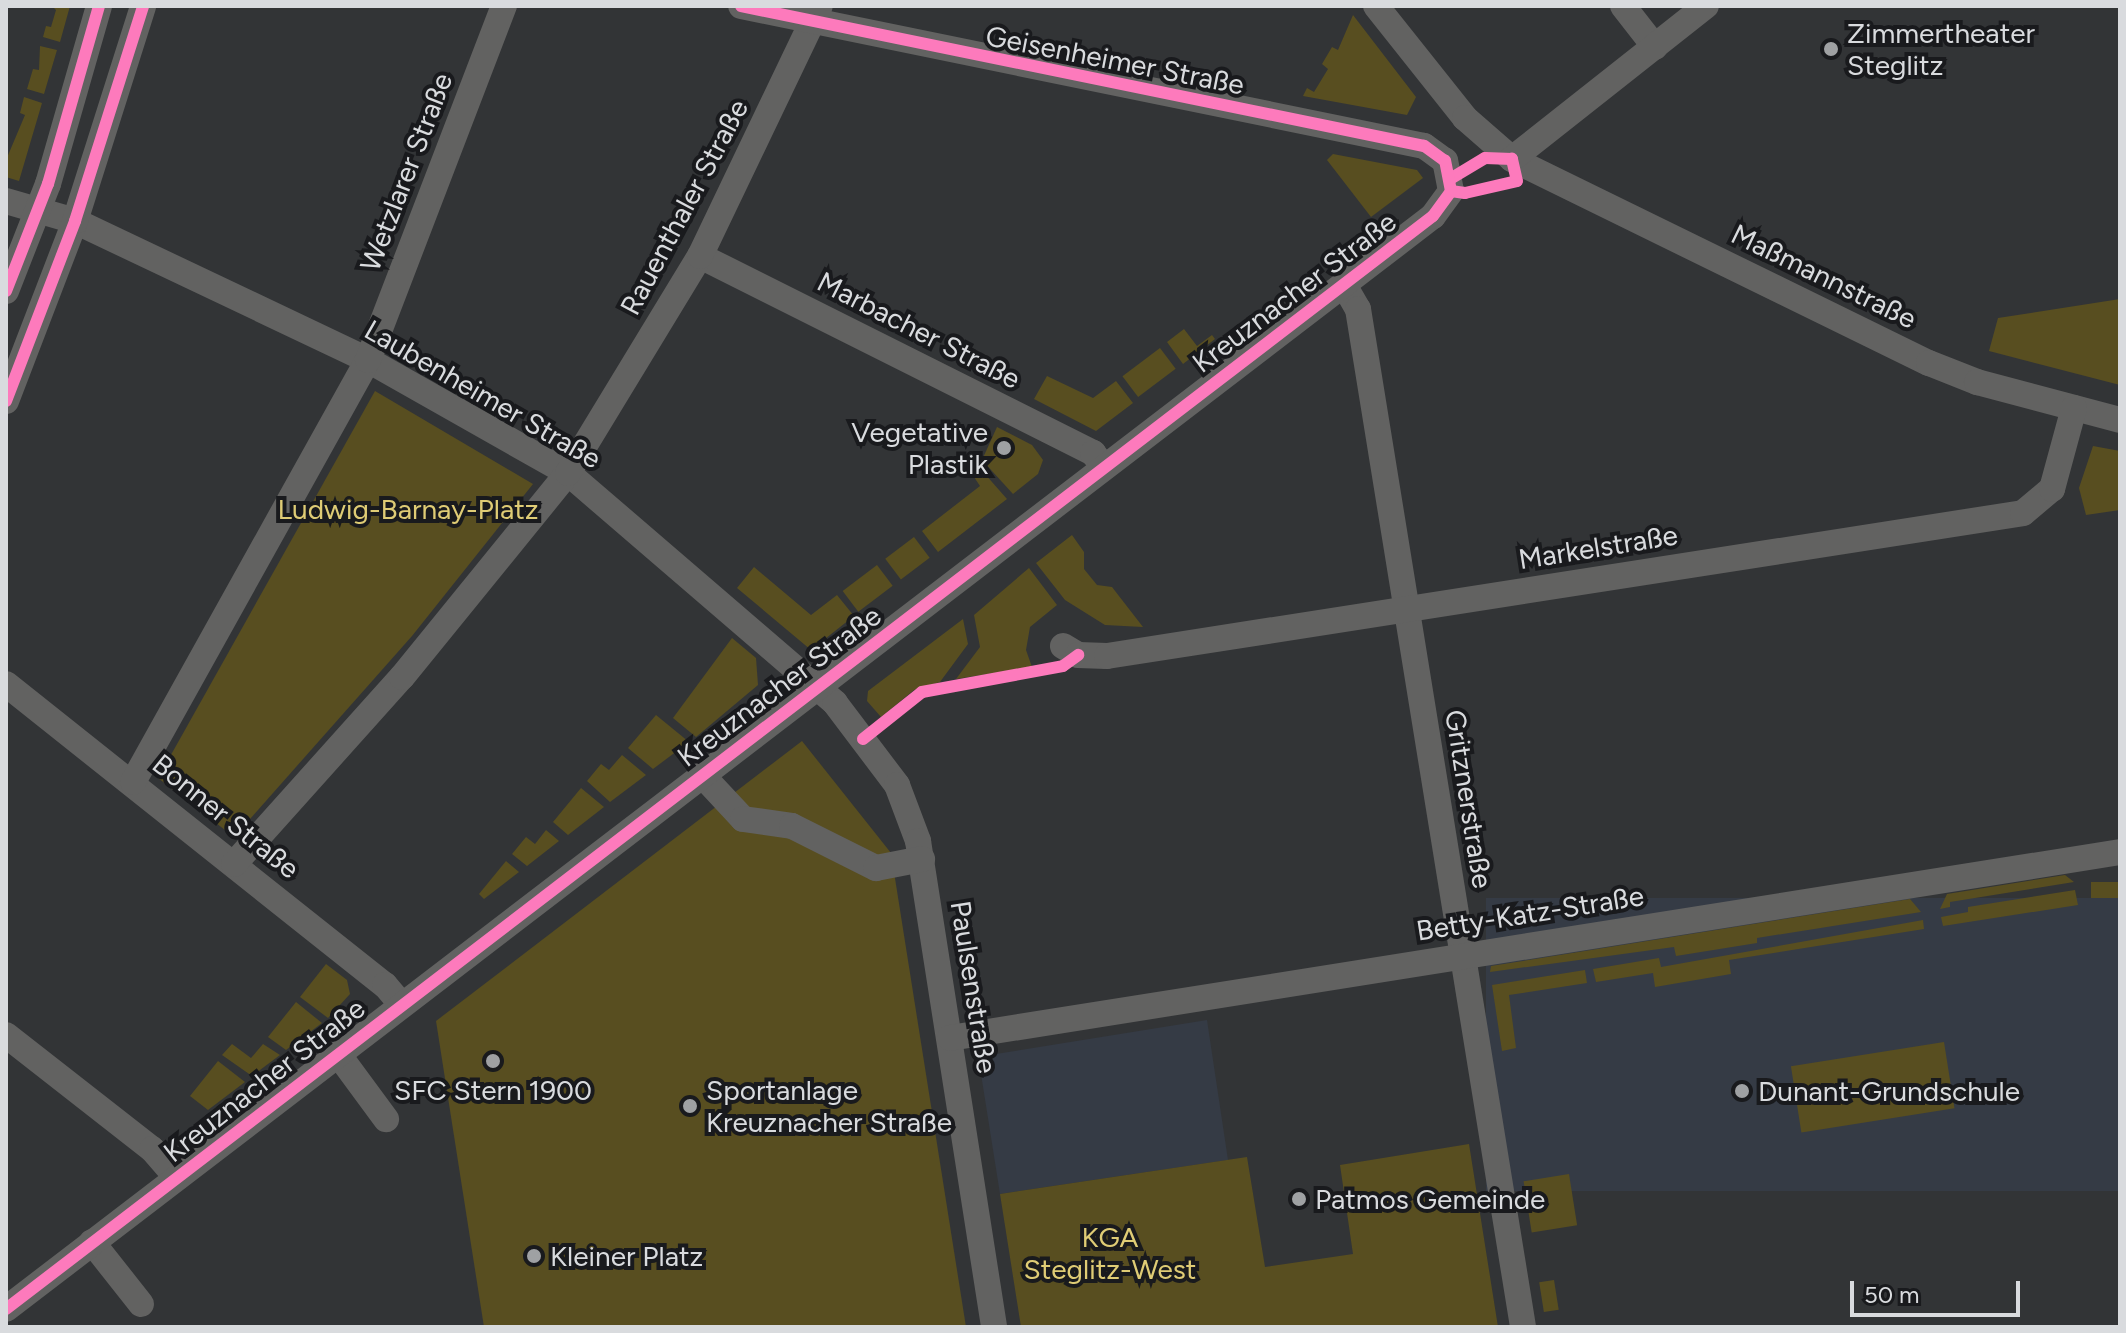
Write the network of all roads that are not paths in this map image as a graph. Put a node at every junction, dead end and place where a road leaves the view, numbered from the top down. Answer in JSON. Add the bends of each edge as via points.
{"nodes":[{"id":1,"x":99,"y":6,"type":"edge"},
{"id":2,"x":143,"y":6,"type":"edge"},
{"id":3,"x":504,"y":6,"type":"edge"},
{"id":4,"x":741,"y":6,"type":"edge"},
{"id":5,"x":1376,"y":6,"type":"edge"},
{"id":6,"x":1623,"y":6,"type":"edge"},
{"id":7,"x":1706,"y":6,"type":"edge"},
{"id":8,"x":817,"y":15,"type":"edge"},
{"id":9,"x":1655,"y":47,"type":"junction"},
{"id":10,"x":1512,"y":159,"type":"junction"},
{"id":11,"x":1451,"y":191,"type":"joint"},
{"id":12,"x":6,"y":201,"type":"edge"},
{"id":13,"x":38,"y":210,"type":"junction"},
{"id":14,"x":75,"y":221,"type":"junction"},
{"id":15,"x":700,"y":256,"type":"junction"},
{"id":16,"x":1344,"y":285,"type":"junction"},
{"id":17,"x":6,"y":291,"type":"edge"},
{"id":18,"x":368,"y":360,"type":"junction"},
{"id":19,"x":6,"y":401,"type":"edge"},
{"id":20,"x":2074,"y":408,"type":"junction"},
{"id":21,"x":2120,"y":420,"type":"edge"},
{"id":22,"x":1104,"y":467,"type":"junction"},
{"id":23,"x":568,"y":473,"type":"junction"},
{"id":24,"x":1406,"y":610,"type":"junction"},
{"id":25,"x":1063,"y":646,"type":"dead end"},
{"id":26,"x":6,"y":684,"type":"edge"},
{"id":27,"x":819,"y":685,"type":"junction"},
{"id":28,"x":702,"y":775,"type":"junction"},
{"id":29,"x":133,"y":782,"type":"junction"},
{"id":30,"x":2120,"y":852,"type":"edge"},
{"id":31,"x":922,"y":859,"type":"junction"},
{"id":32,"x":234,"y":864,"type":"junction"},
{"id":33,"x":1463,"y":956,"type":"junction"},
{"id":34,"x":402,"y":1005,"type":"junction"},
{"id":35,"x":6,"y":1035,"type":"edge"},
{"id":36,"x":950,"y":1038,"type":"junction"},
{"id":37,"x":338,"y":1054,"type":"junction"},
{"id":38,"x":386,"y":1119,"type":"dead end"},
{"id":39,"x":177,"y":1178,"type":"junction"},
{"id":40,"x":92,"y":1242,"type":"junction"},
{"id":41,"x":141,"y":1304,"type":"dead end"},
{"id":42,"x":6,"y":1309,"type":"edge"},
{"id":43,"x":994,"y":1327,"type":"edge"},
{"id":44,"x":1523,"y":1327,"type":"edge"}],
"edges":[{"from":1,"to":13,"type":"street"},
{"from":2,"to":14,"type":"street"},
{"from":3,"to":18,"type":"street","name":"Wetzlarer Straße"},
{"from":4,"to":8,"type":"street","name":"Geisenheimer Straße"},
{"from":5,"to":10,"type":"street","name":"Maßmannstraße","via":[[1465,118]]},
{"from":6,"to":9,"type":"street"},
{"from":7,"to":9,"type":"street"},
{"from":8,"to":11,"type":"street","name":"Geisenheimer Straße","via":[[1424,146],[1445,161]]},
{"from":8,"to":15,"type":"street","name":"Rauenthaler Straße"},
{"from":9,"to":10,"type":"street"},
{"from":10,"to":20,"type":"street","name":"Maßmannstraße","via":[[1929,363]]},
{"from":11,"to":16,"type":"street","name":"Kreuznacher Straße","via":[[1433,216]]},
{"from":12,"to":13,"type":"street"},
{"from":13,"to":14,"type":"street","name":"Laubenheimer Straße"},
{"from":13,"to":17,"type":"street"},
{"from":14,"to":18,"type":"street","name":"Laubenheimer Straße"},
{"from":14,"to":19,"type":"street"},
{"from":15,"to":22,"type":"street","name":"Marbacher Straße","via":[[1093,453]]},
{"from":15,"to":23,"type":"street","name":"Rauenthaler Straße"},
{"from":16,"to":22,"type":"street","name":"Kreuznacher Straße"},
{"from":16,"to":24,"type":"street","name":"Gritznerstraße","via":[[1358,309]]},
{"from":18,"to":23,"type":"street","name":"Laubenheimer Straße"},
{"from":18,"to":29,"type":"street"},
{"from":20,"to":21,"type":"street","name":"Maßmannstraße"},
{"from":20,"to":24,"type":"street","name":"Markelstraße","via":[[2052,489],[2023,513]]},
{"from":22,"to":27,"type":"street","name":"Kreuznacher Straße"},
{"from":23,"to":27,"type":"street","name":"Laubenheimer Straße"},
{"from":23,"to":32,"type":"street","via":[[402,677]]},
{"from":24,"to":25,"type":"street","name":"Markelstraße","via":[[1107,656],[1078,655]]},
{"from":24,"to":33,"type":"street","name":"Gritznerstraße"},
{"from":26,"to":29,"type":"street","name":"Bonner Straße"},
{"from":27,"to":28,"type":"street","name":"Kreuznacher Straße"},
{"from":27,"to":31,"type":"street","name":"Paulsenstraße","via":[[897,785]]},
{"from":28,"to":31,"type":"street","via":[[743,819],[792,826],[866,877]]},
{"from":28,"to":34,"type":"street","name":"Kreuznacher Straße"},
{"from":29,"to":32,"type":"street","name":"Bonner Straße"},
{"from":30,"to":33,"type":"street","name":"Betty-Katz-Straße"},
{"from":31,"to":36,"type":"street","name":"Paulsenstraße"},
{"from":32,"to":34,"type":"street","name":"Bonner Straße","via":[[385,985]]},
{"from":33,"to":36,"type":"street","name":"Betty-Katz-Straße"},
{"from":33,"to":44,"type":"street","name":"Gritznerstraße"},
{"from":34,"to":37,"type":"street","name":"Kreuznacher Straße"},
{"from":35,"to":39,"type":"street","via":[[152,1149]]},
{"from":36,"to":43,"type":"street","name":"Paulsenstraße"},
{"from":37,"to":38,"type":"street"},
{"from":37,"to":39,"type":"street","name":"Kreuznacher Straße"},
{"from":39,"to":40,"type":"street","name":"Kreuznacher Straße"},
{"from":40,"to":41,"type":"street"},
{"from":40,"to":42,"type":"street","name":"Kreuznacher Straße"}]}
